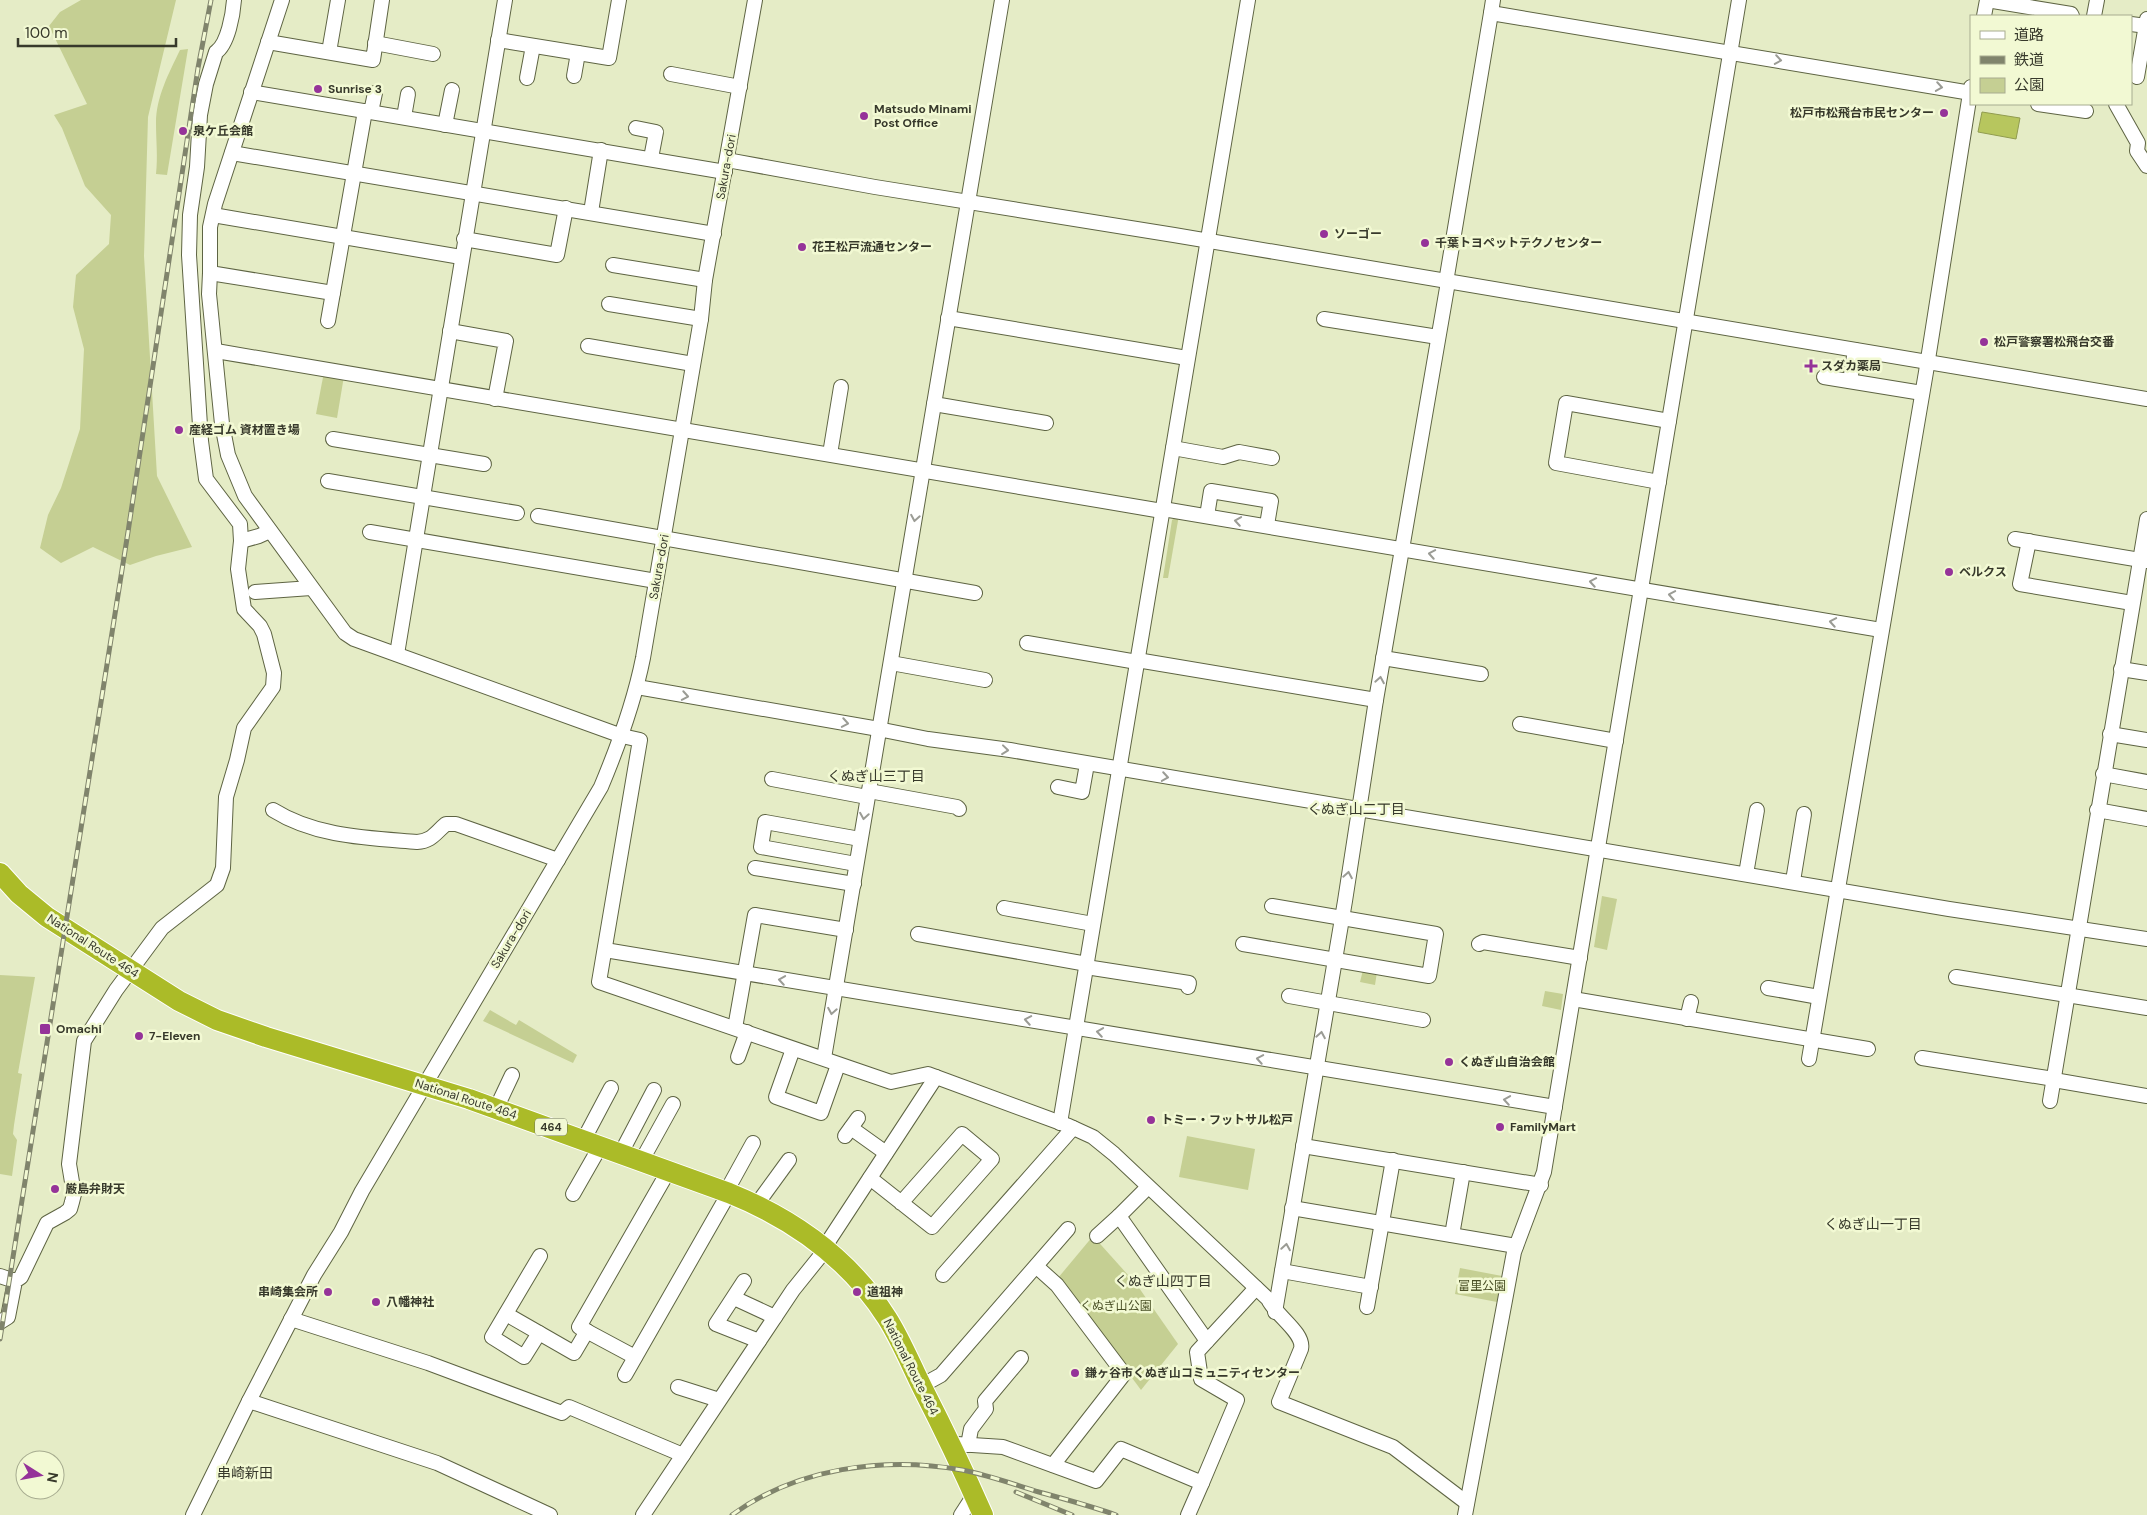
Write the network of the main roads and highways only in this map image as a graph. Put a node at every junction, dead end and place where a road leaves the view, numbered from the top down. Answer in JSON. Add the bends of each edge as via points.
{"nodes":[{"id":1,"x":0,"y":873,"type":"edge"},
{"id":2,"x":983,"y":1515,"type":"edge"}],
"edges":[{"from":1,"to":2,"type":"highway","name":"National Route 464","number":"464","via":[[47,917],[179,1001],[234,1026],[425,1085],[592,1142],[757,1204],[796,1225],[853,1275],[886,1316],[921,1386],[960,1446]]}]}
